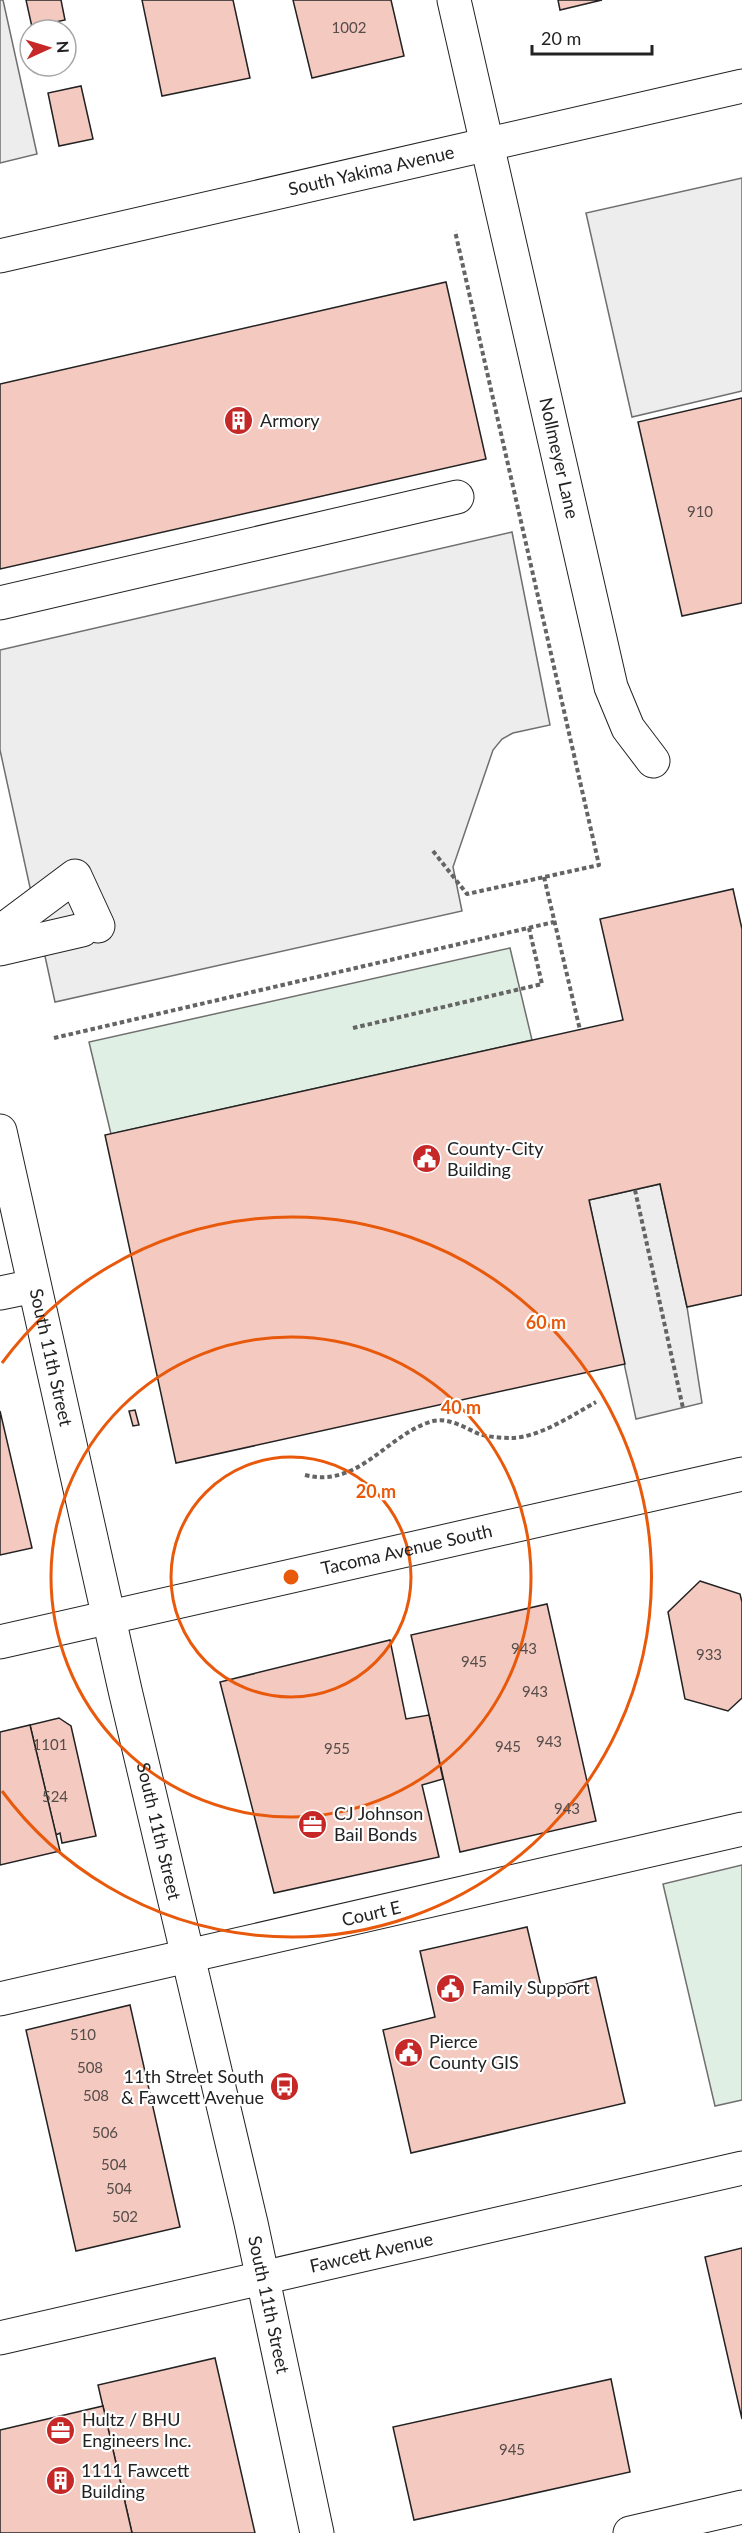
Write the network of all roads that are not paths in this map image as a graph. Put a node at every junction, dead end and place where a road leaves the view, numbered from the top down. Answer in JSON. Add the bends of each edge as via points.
{"nodes":[{"id":1,"x":454,"y":0,"type":"edge"},
{"id":2,"x":742,"y":86,"type":"edge"},
{"id":3,"x":486,"y":145,"type":"junction"},
{"id":4,"x":0,"y":256,"type":"edge"},
{"id":5,"x":457,"y":497,"type":"dead end"},
{"id":6,"x":0,"y":603,"type":"edge"},
{"id":7,"x":653,"y":761,"type":"dead end"},
{"id":8,"x":0,"y":932,"type":"edge"},
{"id":9,"x":0,"y":949,"type":"edge"},
{"id":10,"x":0,"y":1131,"type":"edge"},
{"id":11,"x":34,"y":1286,"type":"junction"},
{"id":12,"x":0,"y":1293,"type":"edge"},
{"id":13,"x":742,"y":1474,"type":"edge"},
{"id":14,"x":108,"y":1618,"type":"junction"},
{"id":15,"x":0,"y":1642,"type":"edge"},
{"id":16,"x":742,"y":1829,"type":"edge"},
{"id":17,"x":186,"y":1956,"type":"junction"},
{"id":18,"x":0,"y":1999,"type":"edge"},
{"id":19,"x":742,"y":2168,"type":"edge"},
{"id":20,"x":261,"y":2278,"type":"junction"},
{"id":21,"x":0,"y":2338,"type":"edge"},
{"id":22,"x":742,"y":2507,"type":"edge"},
{"id":23,"x":316,"y":2533,"type":"edge"},
{"id":24,"x":630,"y":2533,"type":"edge"}],
"edges":[{"from":1,"to":3,"type":"main road","name":"Nollmeyer Lane"},
{"from":2,"to":3,"type":"main road","name":"South Yakima Avenue"},
{"from":3,"to":4,"type":"main road","name":"South Yakima Avenue"},
{"from":3,"to":7,"type":"main road","name":"Nollmeyer Lane","via":[[611,687],[628,728]]},
{"from":5,"to":6,"type":"main road"},
{"from":8,"to":9,"type":"main road","via":[[75,876],[90,928]]},
{"from":10,"to":11,"type":"main road","name":"South 11th Street"},
{"from":11,"to":12,"type":"main road"},
{"from":11,"to":14,"type":"main road","name":"South 11th Street"},
{"from":13,"to":14,"type":"main road","name":"Tacoma Avenue South"},
{"from":14,"to":15,"type":"main road","name":"Tacoma Avenue South"},
{"from":14,"to":17,"type":"main road","name":"South 11th Street"},
{"from":16,"to":17,"type":"main road","name":"Court E"},
{"from":17,"to":18,"type":"main road","name":"Court E"},
{"from":17,"to":20,"type":"main road","name":"South 11th Street"},
{"from":19,"to":20,"type":"main road","name":"Fawcett Avenue"},
{"from":20,"to":21,"type":"main road","name":"Fawcett Avenue"},
{"from":20,"to":23,"type":"main road","name":"South 11th Street"},
{"from":22,"to":24,"type":"main road"}]}
